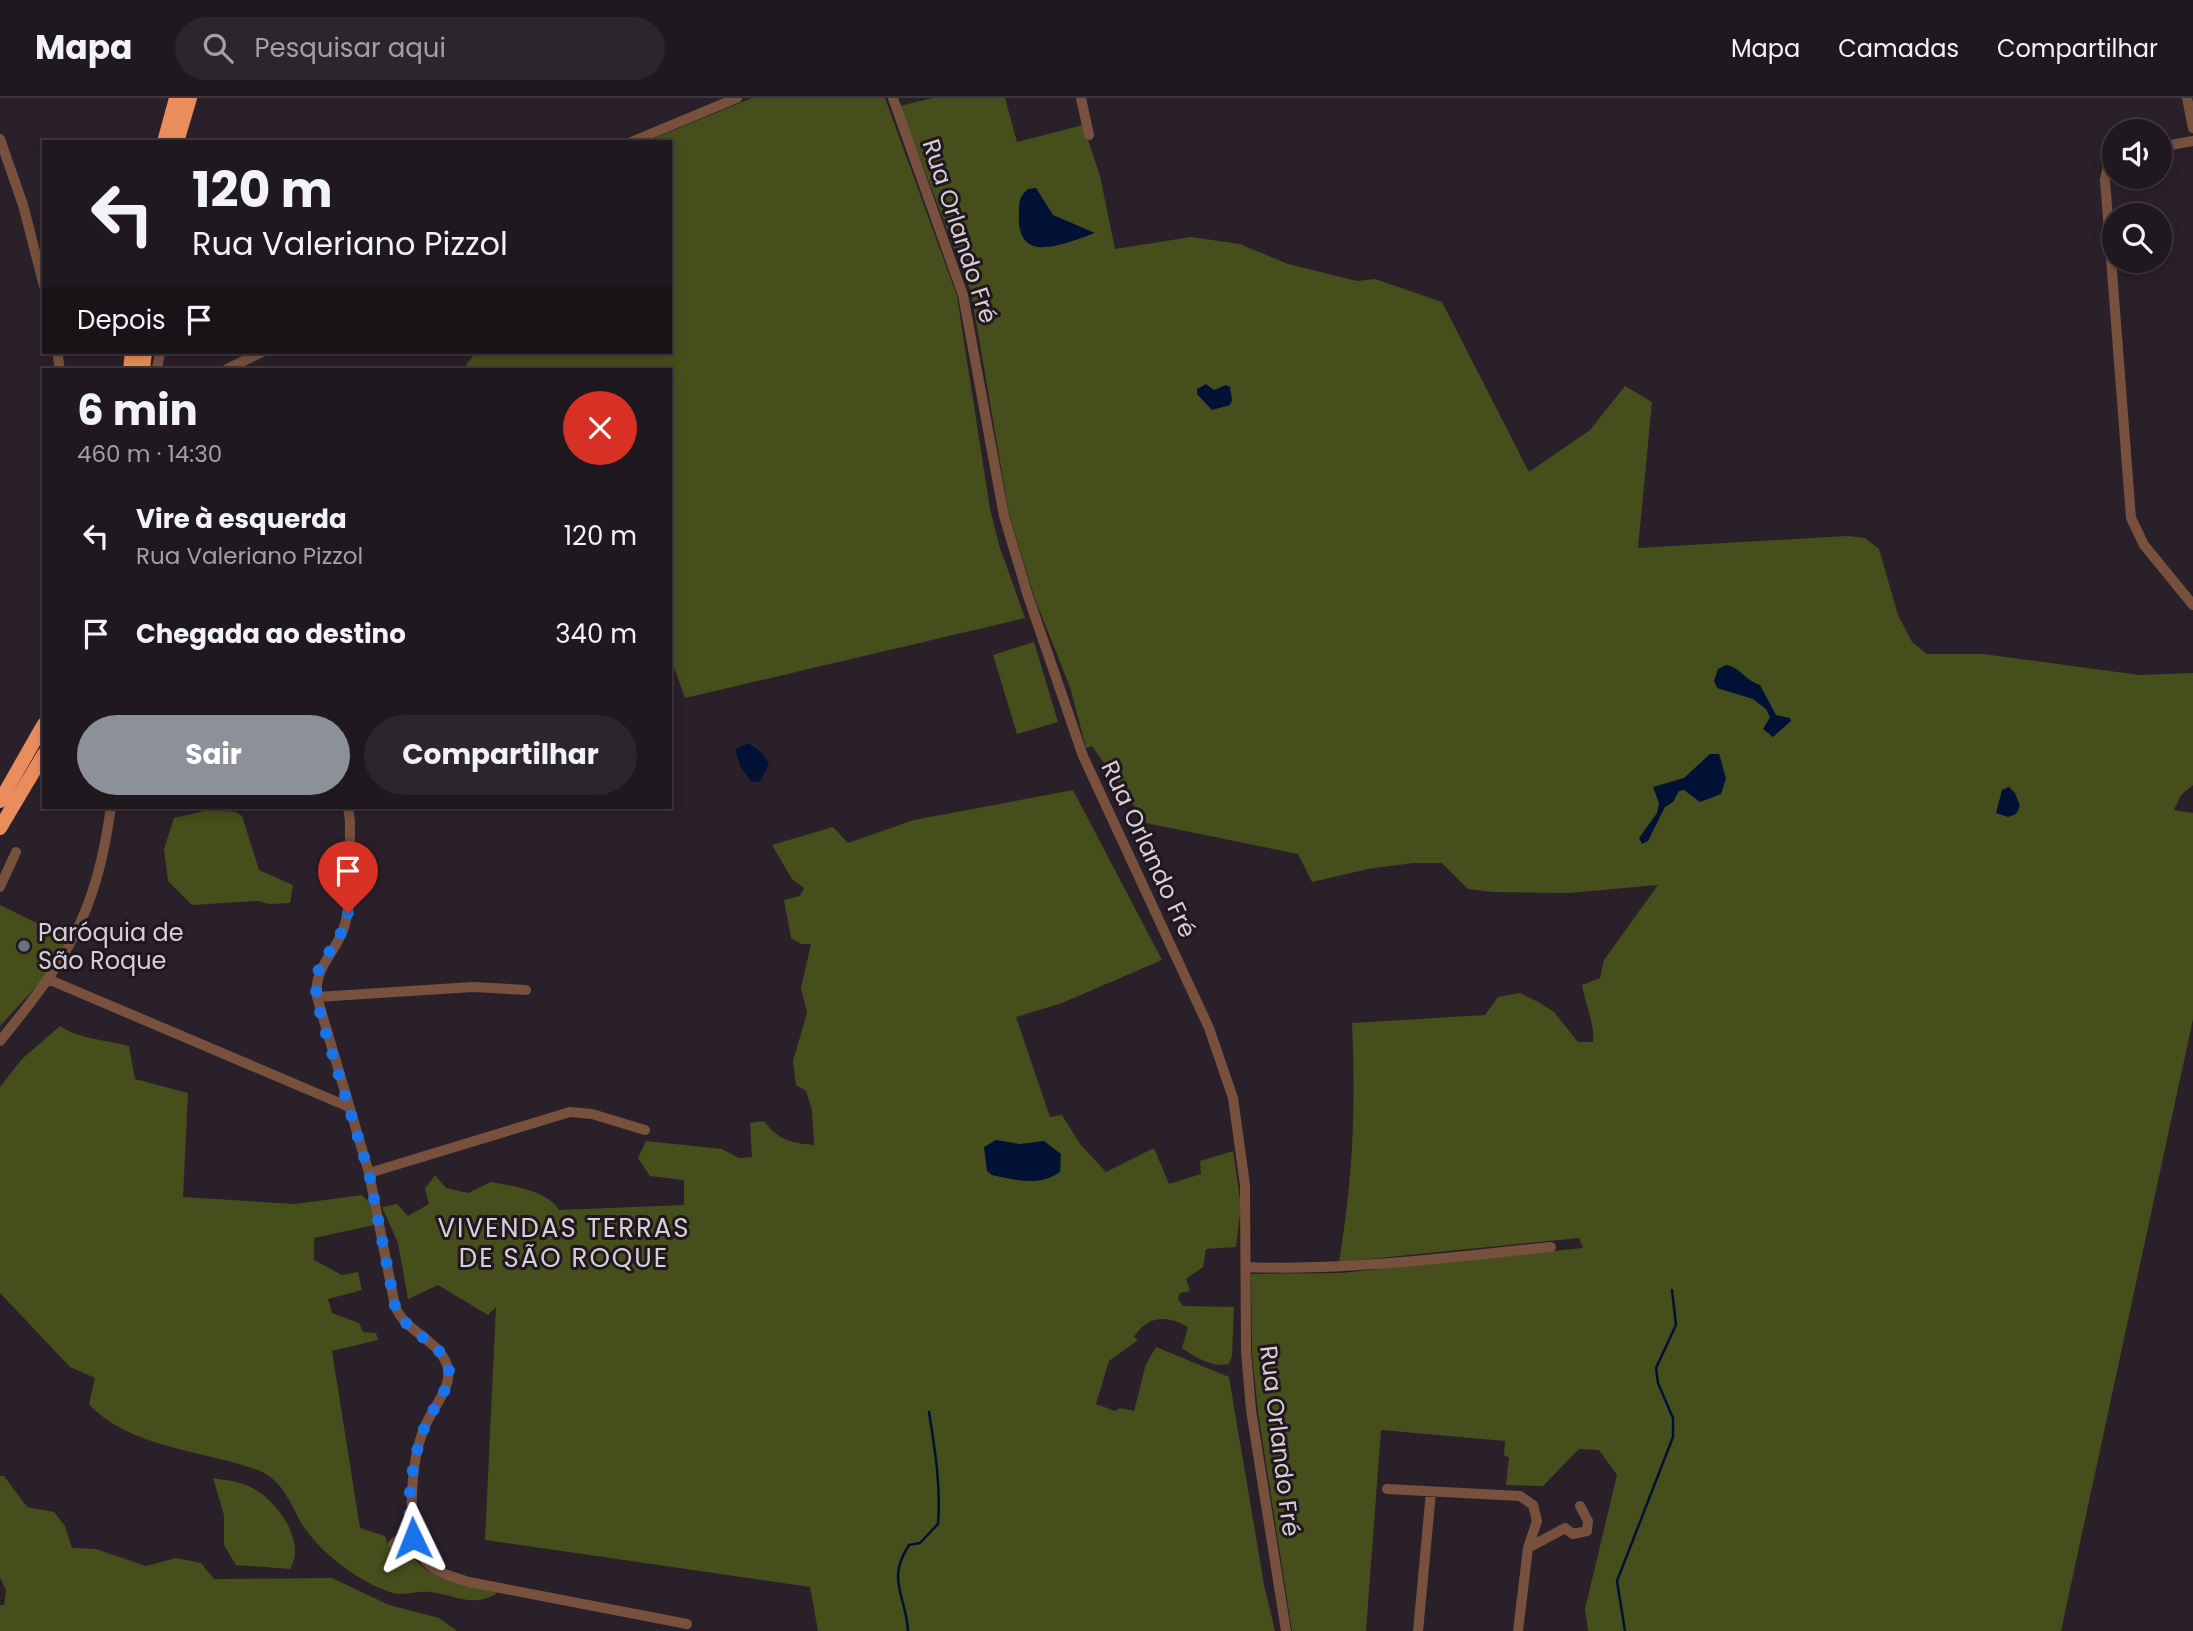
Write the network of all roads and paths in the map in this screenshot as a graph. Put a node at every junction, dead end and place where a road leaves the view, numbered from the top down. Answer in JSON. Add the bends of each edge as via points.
{"nodes":[{"id":1,"x":176,"y":98,"type":"edge"},
{"id":2,"x":190,"y":98,"type":"edge"},
{"id":3,"x":737,"y":98,"type":"edge"},
{"id":4,"x":893,"y":98,"type":"edge"},
{"id":5,"x":1081,"y":98,"type":"edge"},
{"id":6,"x":2187,"y":98,"type":"edge"},
{"id":7,"x":2193,"y":128,"type":"edge"},
{"id":8,"x":1089,"y":135,"type":"dead end"},
{"id":9,"x":0,"y":139,"type":"edge"},
{"id":10,"x":165,"y":140,"type":"edge"},
{"id":11,"x":178,"y":140,"type":"edge"},
{"id":12,"x":636,"y":140,"type":"edge"},
{"id":13,"x":2193,"y":141,"type":"edge"},
{"id":14,"x":2172,"y":145,"type":"edge"},
{"id":15,"x":2106,"y":189,"type":"edge"},
{"id":16,"x":42,"y":278,"type":"edge"},
{"id":17,"x":258,"y":354,"type":"edge"},
{"id":18,"x":229,"y":368,"type":"edge"},
{"id":19,"x":2193,"y":606,"type":"edge"},
{"id":20,"x":42,"y":728,"type":"edge"},
{"id":21,"x":42,"y":757,"type":"edge"},
{"id":22,"x":0,"y":801,"type":"edge"},
{"id":23,"x":111,"y":809,"type":"edge"},
{"id":24,"x":348,"y":809,"type":"edge"},
{"id":25,"x":0,"y":828,"type":"edge"},
{"id":26,"x":16,"y":852,"type":"dead end"},
{"id":27,"x":0,"y":887,"type":"edge"},
{"id":28,"x":50,"y":980,"type":"junction"},
{"id":29,"x":526,"y":990,"type":"dead end"},
{"id":30,"x":317,"y":997,"type":"junction"},
{"id":31,"x":0,"y":1041,"type":"edge"},
{"id":32,"x":349,"y":1107,"type":"junction"},
{"id":33,"x":645,"y":1130,"type":"dead end"},
{"id":34,"x":369,"y":1173,"type":"junction"},
{"id":35,"x":1551,"y":1247,"type":"dead end"},
{"id":36,"x":1246,"y":1267,"type":"junction"},
{"id":37,"x":1387,"y":1489,"type":"dead end"},
{"id":38,"x":1431,"y":1492,"type":"junction"},
{"id":39,"x":1580,"y":1506,"type":"dead end"},
{"id":40,"x":411,"y":1529,"type":"junction"},
{"id":41,"x":393,"y":1544,"type":"dead end"},
{"id":42,"x":1528,"y":1548,"type":"junction"},
{"id":43,"x":687,"y":1624,"type":"dead end"},
{"id":44,"x":1286,"y":1631,"type":"edge"},
{"id":45,"x":1418,"y":1631,"type":"edge"},
{"id":46,"x":1518,"y":1631,"type":"edge"}],
"edges":[{"from":1,"to":10,"type":"highway"},
{"from":2,"to":11,"type":"highway"},
{"from":3,"to":12,"type":"street"},
{"from":4,"to":36,"type":"street","name":"Rua Orlando Fré","via":[[963,295],[1004,516],[1028,596],[1083,756],[1209,1028],[1233,1098],[1245,1185]]},
{"from":5,"to":8,"type":"street"},
{"from":6,"to":7,"type":"street"},
{"from":9,"to":16,"type":"street"},
{"from":13,"to":14,"type":"street"},
{"from":15,"to":19,"type":"street","via":[[2131,518],[2144,545]]},
{"from":17,"to":18,"type":"street"},
{"from":20,"to":22,"type":"highway"},
{"from":21,"to":25,"type":"highway"},
{"from":23,"to":28,"type":"street","via":[[104,856],[88,908]]},
{"from":24,"to":30,"type":"street","via":[[348,913],[319,969]]},
{"from":26,"to":27,"type":"street"},
{"from":28,"to":31,"type":"street"},
{"from":28,"to":32,"type":"street"},
{"from":29,"to":30,"type":"street","via":[[473,987]]},
{"from":30,"to":32,"type":"street"},
{"from":32,"to":34,"type":"street"},
{"from":33,"to":34,"type":"street","via":[[570,1112]]},
{"from":34,"to":40,"type":"street","via":[[400,1318],[442,1355],[448,1366],[445,1388],[416,1451]]},
{"from":35,"to":36,"type":"street","via":[[1343,1267]]},
{"from":36,"to":44,"type":"street","name":"Rua Orlando Fré","via":[[1251,1410]]},
{"from":37,"to":38,"type":"street"},
{"from":38,"to":42,"type":"street","via":[[1520,1496],[1533,1505],[1536,1521]]},
{"from":38,"to":45,"type":"street"},
{"from":39,"to":42,"type":"street","via":[[1588,1521],[1587,1531],[1573,1534],[1565,1528]]},
{"from":40,"to":41,"type":"street"},
{"from":40,"to":43,"type":"street","via":[[422,1560],[435,1571],[469,1582]]},
{"from":42,"to":46,"type":"street"}]}
